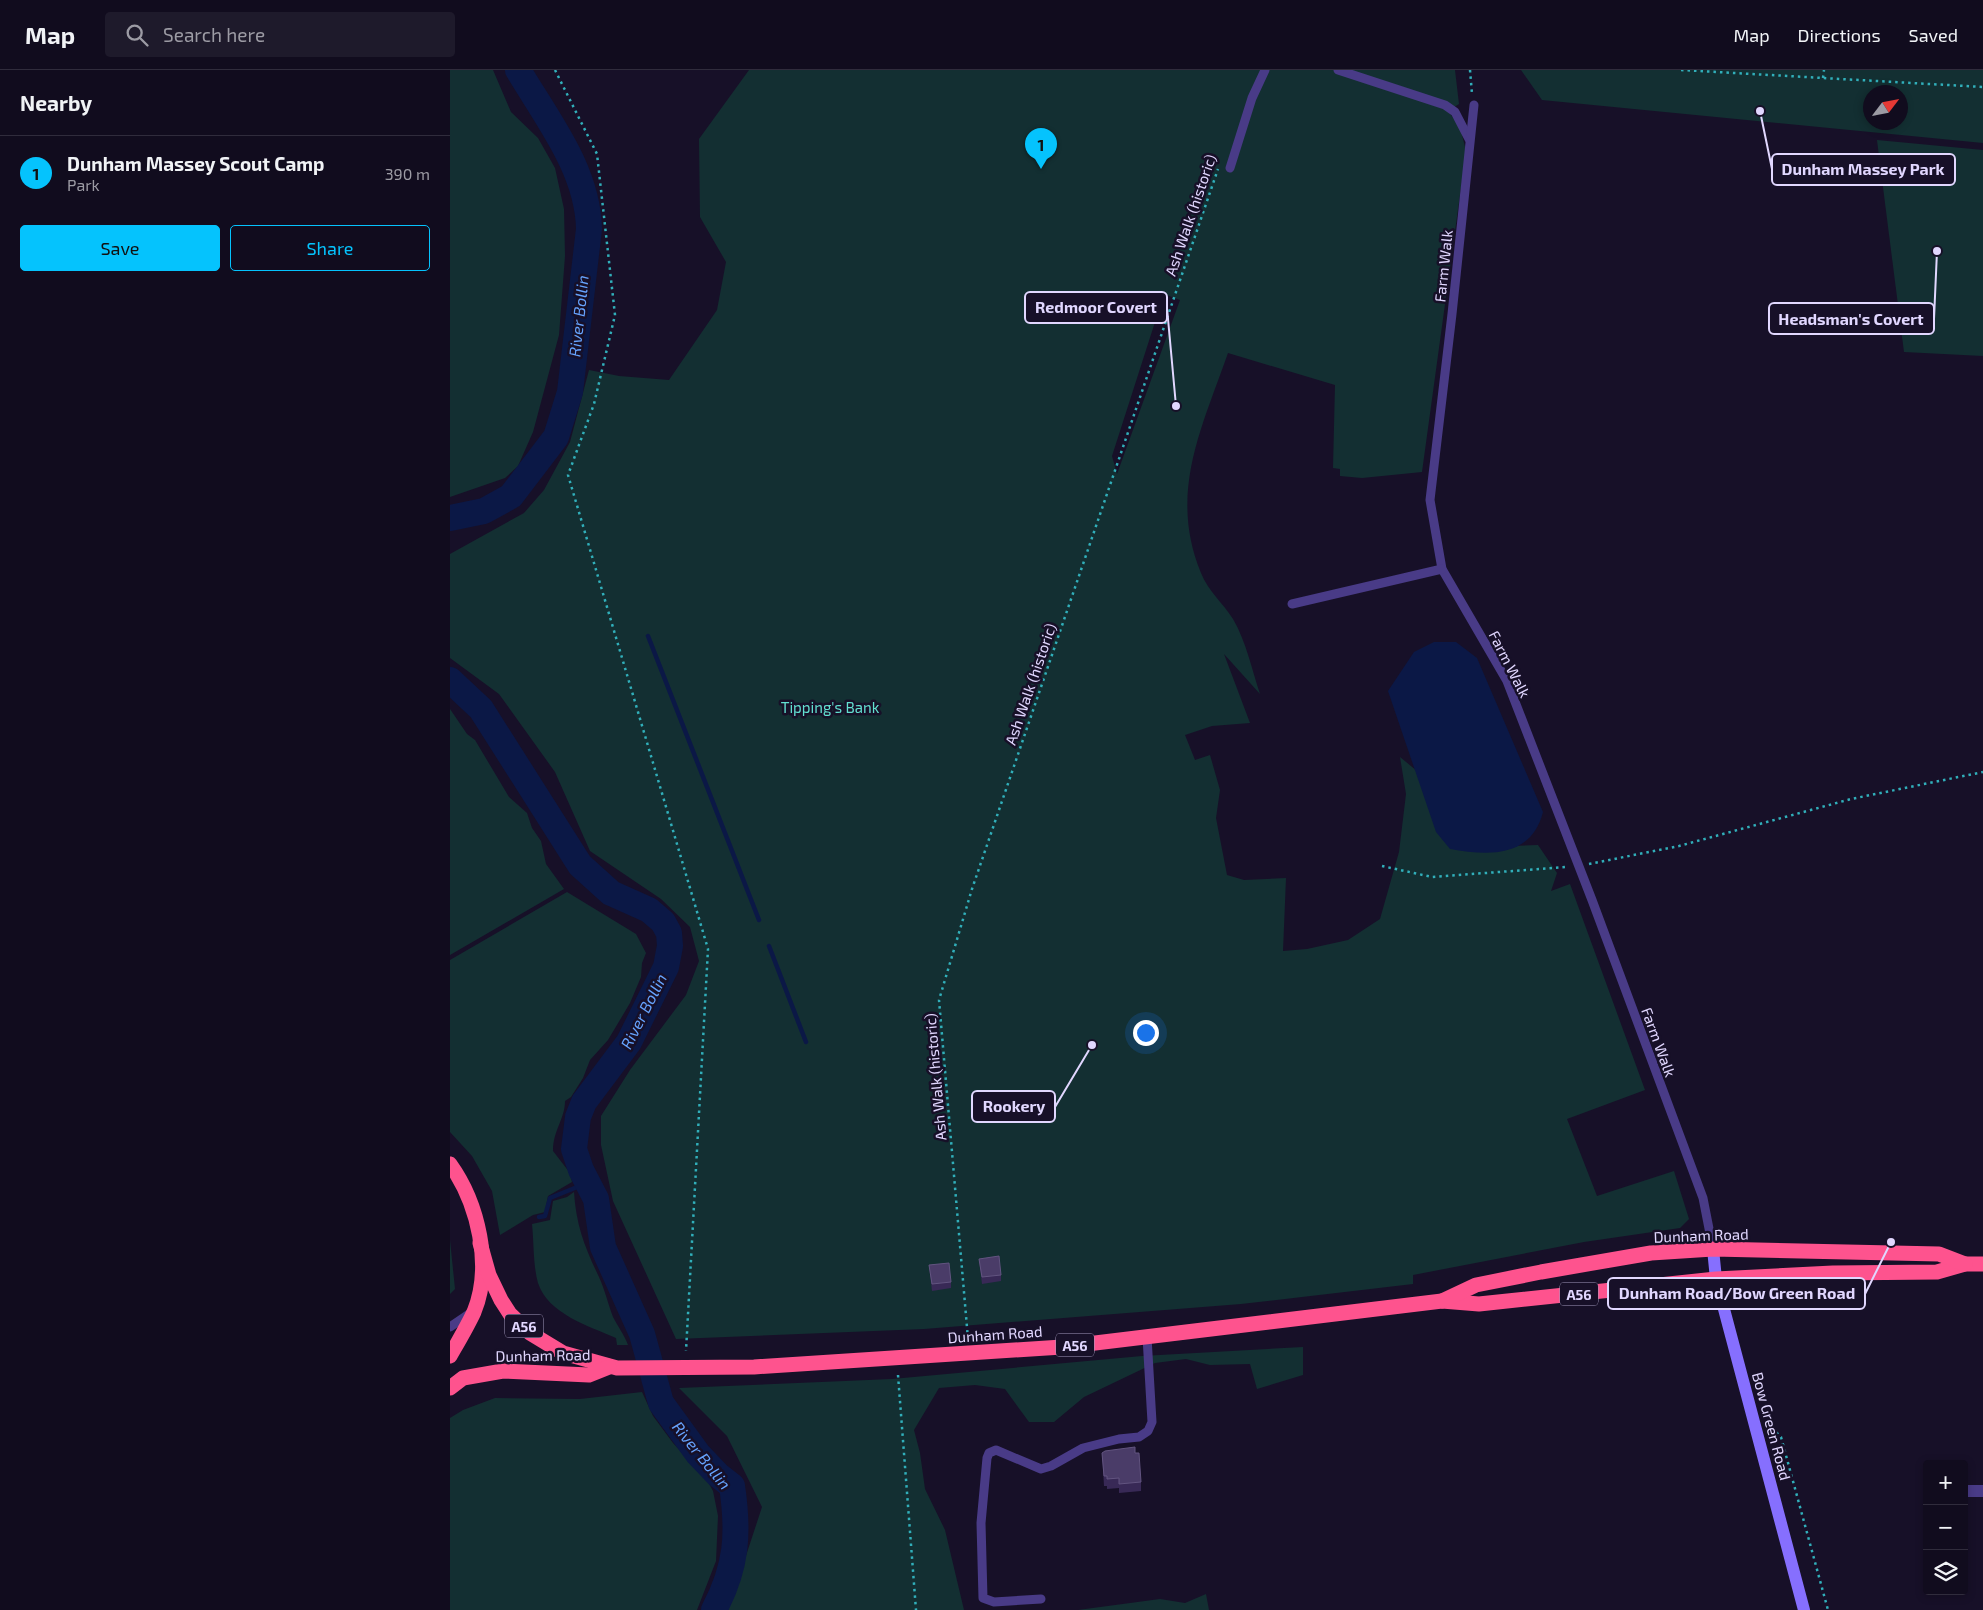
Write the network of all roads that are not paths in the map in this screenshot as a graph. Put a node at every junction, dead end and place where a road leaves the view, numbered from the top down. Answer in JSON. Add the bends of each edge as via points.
{"nodes":[{"id":1,"x":1264,"y":70,"type":"edge"},
{"id":2,"x":1338,"y":70,"type":"edge"},
{"id":3,"x":1474,"y":105,"type":"road end"},
{"id":4,"x":1470,"y":142,"type":"junction"},
{"id":5,"x":1230,"y":168,"type":"dead end"},
{"id":6,"x":1442,"y":568,"type":"junction"},
{"id":7,"x":1292,"y":604,"type":"dead end"},
{"id":8,"x":450,"y":1164,"type":"edge"},
{"id":9,"x":480,"y":1243,"type":"junction"},
{"id":10,"x":1713,"y":1250,"type":"junction"},
{"id":11,"x":1965,"y":1264,"type":"junction"},
{"id":12,"x":1983,"y":1264,"type":"edge"},
{"id":13,"x":1716,"y":1279,"type":"junction"},
{"id":14,"x":1442,"y":1301,"type":"junction"},
{"id":15,"x":474,"y":1310,"type":"junction"},
{"id":16,"x":450,"y":1327,"type":"edge"},
{"id":17,"x":1147,"y":1337,"type":"junction"},
{"id":18,"x":450,"y":1356,"type":"edge"},
{"id":19,"x":613,"y":1368,"type":"junction"},
{"id":20,"x":450,"y":1388,"type":"edge"},
{"id":21,"x":1968,"y":1491,"type":"edge"},
{"id":22,"x":1983,"y":1491,"type":"edge"},
{"id":23,"x":1041,"y":1599,"type":"dead end"},
{"id":24,"x":1804,"y":1610,"type":"edge"}],
"edges":[{"from":1,"to":5,"type":"lane"},
{"from":2,"to":4,"type":"lane","via":[[1445,105],[1455,112]]},
{"from":3,"to":4,"type":"lane","name":"Farm Walk"},
{"from":4,"to":6,"type":"lane","name":"Farm Walk","via":[[1430,500]]},
{"from":6,"to":7,"type":"lane"},
{"from":6,"to":10,"type":"lane","name":"Farm Walk","via":[[1506,681],[1703,1198]]},
{"from":8,"to":9,"type":"highway","number":"A56","via":[[465,1189]]},
{"from":9,"to":15,"type":"highway","number":"A56","via":[[481,1280]]},
{"from":9,"to":19,"type":"highway","name":"Dunham Road","number":"A56","via":[[489,1275],[510,1314],[562,1353]]},
{"from":10,"to":11,"type":"highway","name":"Dunham Road","number":"A56","via":[[1939,1254]]},
{"from":10,"to":13,"type":"main road","name":"Bow Green Road"},
{"from":10,"to":14,"type":"highway","name":"Dunham Road","number":"A56","via":[[1651,1253],[1541,1272],[1476,1286]]},
{"from":11,"to":12,"type":"highway","name":"Dunham Road","number":"A56"},
{"from":11,"to":13,"type":"highway","name":"Dunham Road","number":"A56","via":[[1937,1272],[1833,1272]]},
{"from":13,"to":14,"type":"highway","name":"Dunham Road","number":"A56","via":[[1479,1304]]},
{"from":13,"to":24,"type":"main road","name":"Bow Green Road"},
{"from":14,"to":17,"type":"highway","name":"Dunham Road","number":"A56"},
{"from":15,"to":16,"type":"lane"},
{"from":15,"to":18,"type":"highway","number":"A56"},
{"from":17,"to":19,"type":"highway","name":"Dunham Road","number":"A56","via":[[1062,1347],[870,1361],[688,1369]]},
{"from":17,"to":23,"type":"lane","via":[[1152,1422],[1148,1431],[1139,1437],[1083,1448],[1041,1469],[996,1450],[989,1453],[981,1523],[983,1598],[994,1602]]},
{"from":19,"to":20,"type":"highway","name":"Dunham Road","number":"A56","via":[[589,1374],[503,1371],[463,1378]]},
{"from":21,"to":22,"type":"street"}]}
